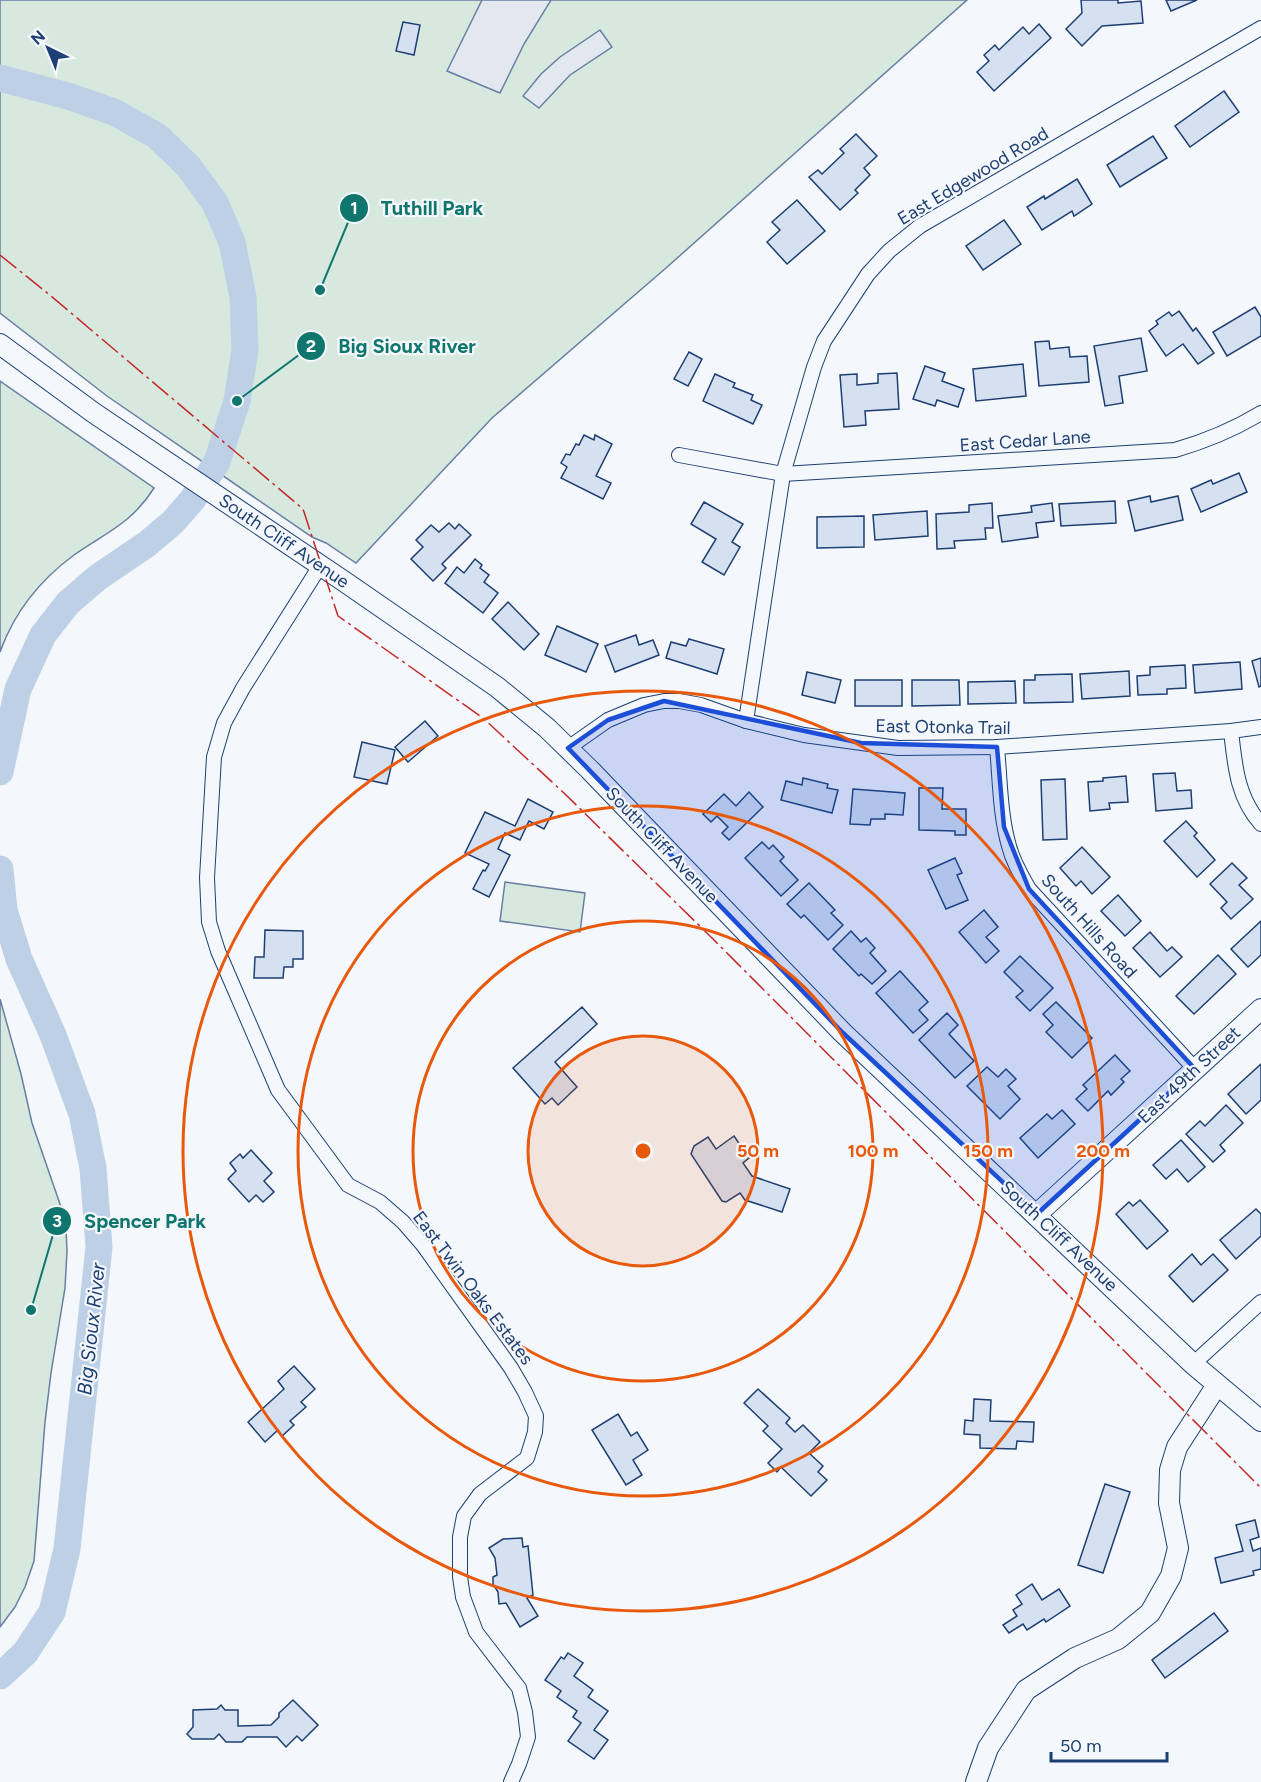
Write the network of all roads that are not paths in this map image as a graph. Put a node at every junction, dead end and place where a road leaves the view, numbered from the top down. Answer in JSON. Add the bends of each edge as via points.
{"nodes":[{"id":1,"x":1261,"y":28,"type":"edge"},
{"id":2,"x":0,"y":344,"type":"edge"},
{"id":3,"x":1261,"y":413,"type":"edge"},
{"id":4,"x":679,"y":455,"type":"dead end"},
{"id":5,"x":783,"y":474,"type":"junction"},
{"id":6,"x":320,"y":566,"type":"junction"},
{"id":7,"x":746,"y":720,"type":"junction"},
{"id":8,"x":1261,"y":727,"type":"edge"},
{"id":9,"x":1231,"y":731,"type":"junction"},
{"id":10,"x":998,"y":747,"type":"junction"},
{"id":11,"x":568,"y":748,"type":"junction"},
{"id":12,"x":1261,"y":824,"type":"edge"},
{"id":13,"x":1261,"y":1010,"type":"edge"},
{"id":14,"x":1195,"y":1070,"type":"junction"},
{"id":15,"x":1037,"y":1214,"type":"junction"},
{"id":16,"x":1261,"y":1302,"type":"edge"},
{"id":17,"x":1193,"y":1364,"type":"junction"},
{"id":18,"x":1217,"y":1385,"type":"junction"},
{"id":19,"x":1261,"y":1421,"type":"edge"},
{"id":20,"x":511,"y":1782,"type":"edge"},
{"id":21,"x":976,"y":1782,"type":"edge"}],
"edges":[{"from":1,"to":5,"type":"street","name":"East Edgewood Road","via":[[920,226],[889,251],[868,274],[824,341]]},
{"from":2,"to":6,"type":"main road","name":"South Cliff Avenue","via":[[94,413]]},
{"from":3,"to":5,"type":"street","name":"East Cedar Lane","via":[[1213,438],[1175,450]]},
{"from":4,"to":5,"type":"street","name":"East Cedar Lane"},
{"from":5,"to":7,"type":"street","name":"East Edgewood Road"},
{"from":6,"to":11,"type":"main road","name":"South Cliff Avenue","via":[[496,687]]},
{"from":6,"to":20,"type":"street","name":"East Twin Oaks Estates","via":[[224,723],[214,757],[207,878],[209,922],[278,1090],[348,1185],[381,1202],[423,1245],[511,1368],[536,1416],[527,1458],[480,1494],[464,1516],[460,1537],[463,1597],[476,1632],[519,1688],[525,1712],[528,1737]]},
{"from":7,"to":10,"type":"street","name":"East Otonka Trail","via":[[804,735],[898,748]]},
{"from":7,"to":11,"type":"street","name":"East Otonka Trail","via":[[700,705],[664,701],[608,720]]},
{"from":8,"to":9,"type":"street","name":"East Otonka Trail"},
{"from":9,"to":10,"type":"street","name":"East Otonka Trail"},
{"from":9,"to":12,"type":"street","via":[[1238,783],[1244,800]]},
{"from":10,"to":14,"type":"street","name":"South Hills Road","via":[[1004,827],[1016,867],[1029,889]]},
{"from":11,"to":15,"type":"main road","name":"South Cliff Avenue","via":[[842,1032]]},
{"from":13,"to":14,"type":"main road","name":"East 49th Street"},
{"from":14,"to":15,"type":"main road","name":"East 49th Street"},
{"from":15,"to":17,"type":"main road","name":"South Cliff Avenue"},
{"from":16,"to":17,"type":"street"},
{"from":17,"to":18,"type":"main road","name":"South Cliff Avenue"},
{"from":18,"to":19,"type":"main road","name":"South Cliff Avenue"},
{"from":18,"to":21,"type":"main road","via":[[1177,1447],[1170,1470],[1169,1503],[1178,1548],[1171,1576],[1150,1613],[1118,1639],[1075,1658],[1026,1690],[988,1748]]}]}
